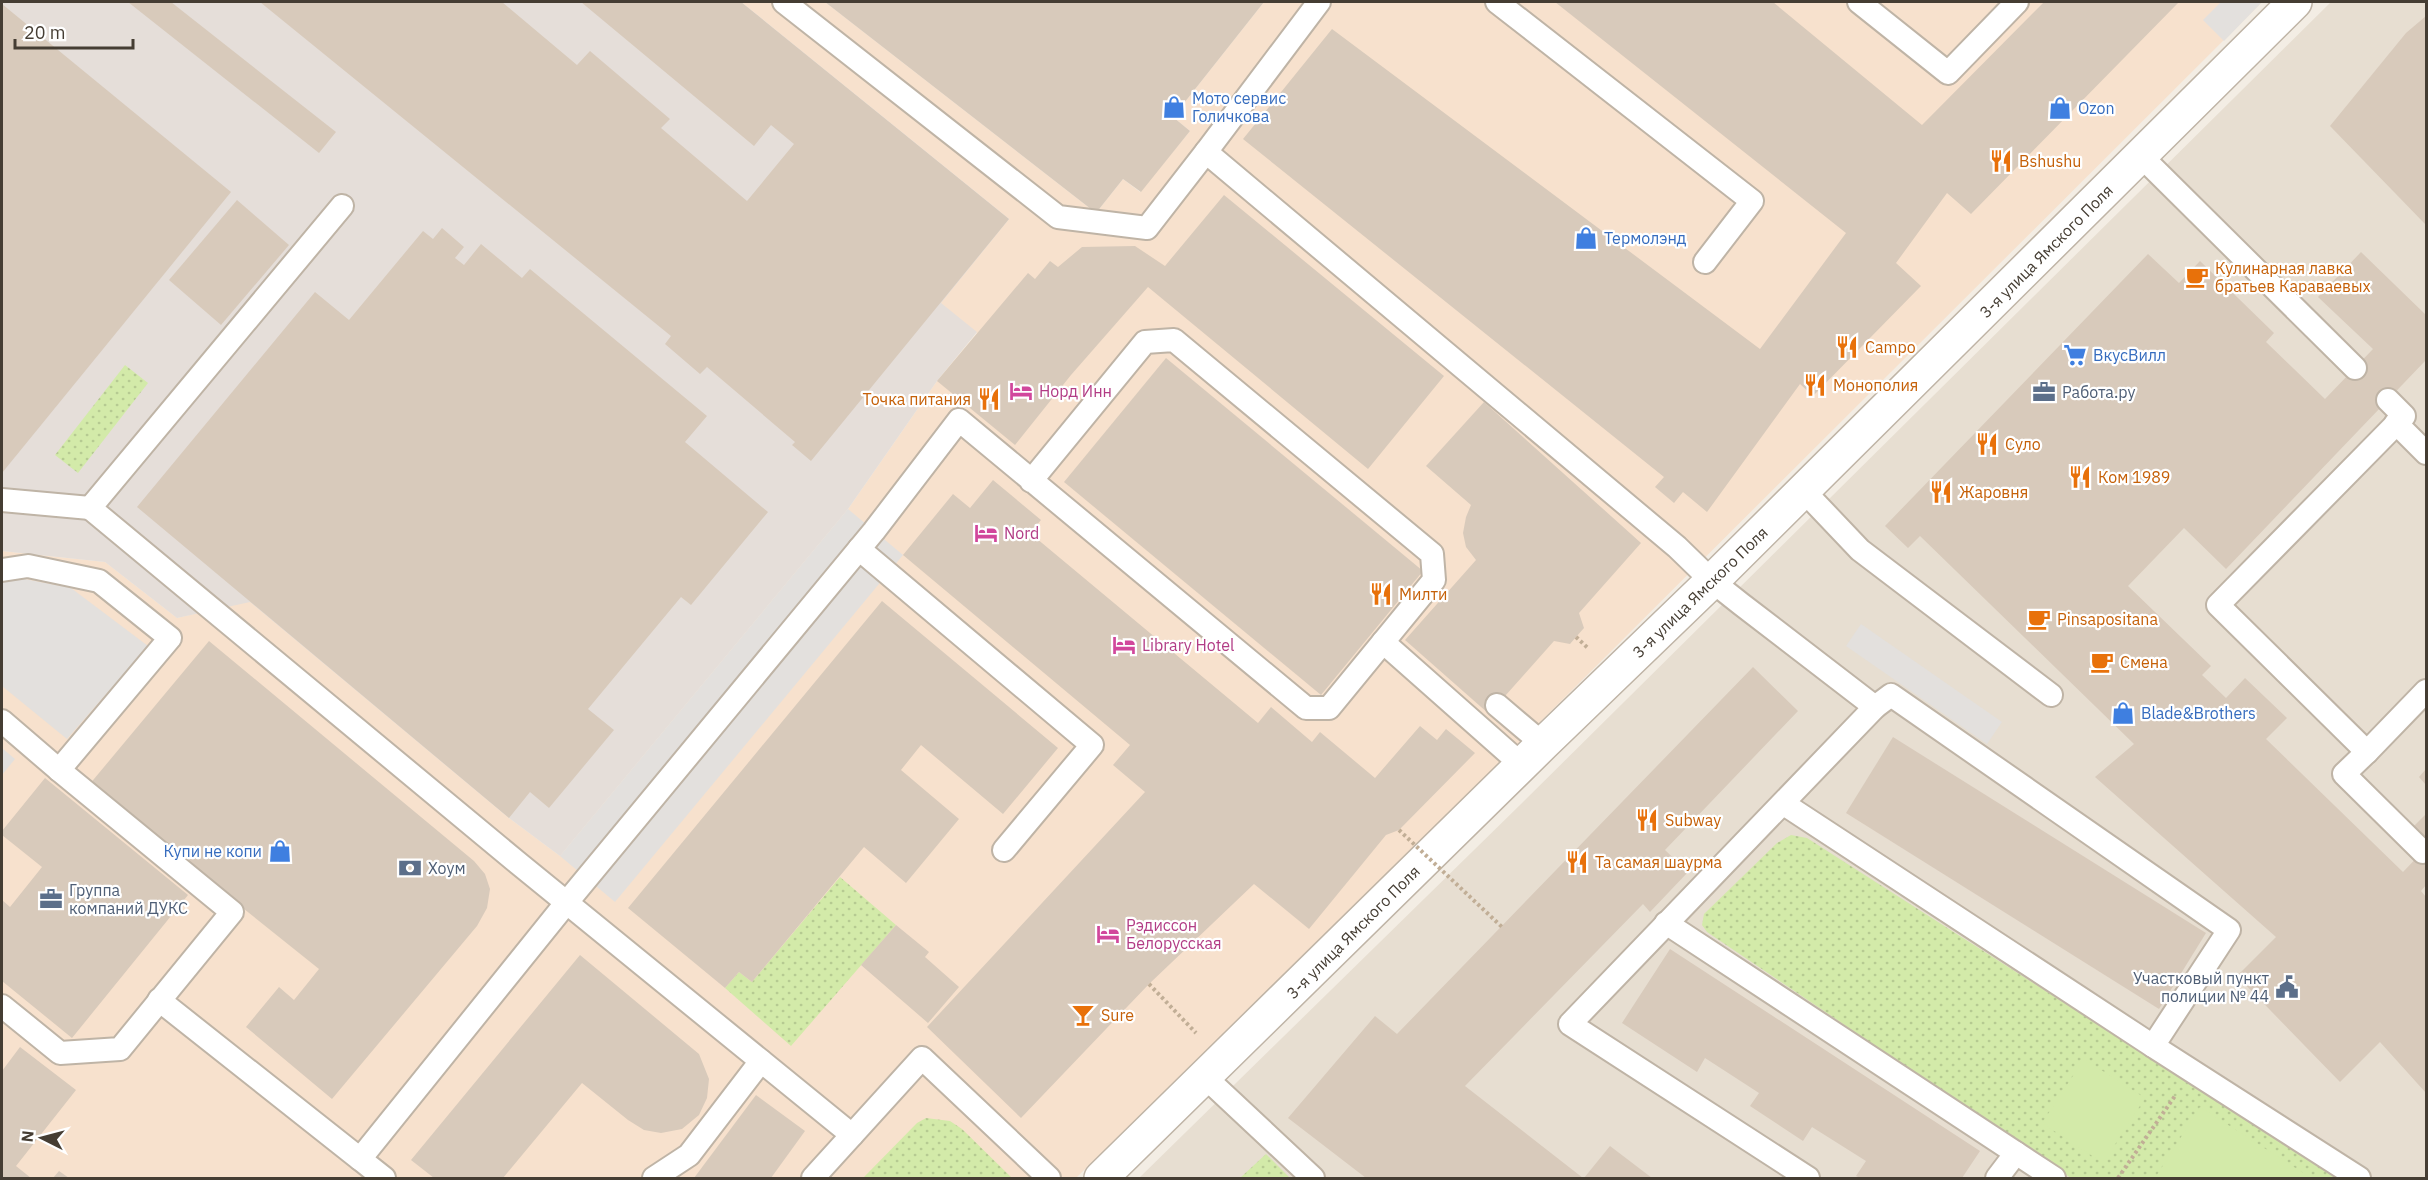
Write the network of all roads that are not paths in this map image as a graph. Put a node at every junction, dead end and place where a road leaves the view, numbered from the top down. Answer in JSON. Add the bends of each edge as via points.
{"nodes":[{"id":1,"x":783,"y":2,"type":"edge"},
{"id":2,"x":1319,"y":2,"type":"edge"},
{"id":3,"x":1497,"y":2,"type":"edge"},
{"id":4,"x":1859,"y":2,"type":"edge"},
{"id":5,"x":2017,"y":2,"type":"edge"},
{"id":6,"x":2295,"y":2,"type":"edge"},
{"id":7,"x":1206,"y":152,"type":"junction"},
{"id":8,"x":2141,"y":156,"type":"junction"},
{"id":9,"x":342,"y":206,"type":"dead end"},
{"id":10,"x":1705,"y":262,"type":"dead end"},
{"id":11,"x":2355,"y":368,"type":"dead end"},
{"id":12,"x":2388,"y":400,"type":"dead end"},
{"id":13,"x":2396,"y":423,"type":"junction"},
{"id":14,"x":2427,"y":453,"type":"edge"},
{"id":15,"x":1031,"y":481,"type":"junction"},
{"id":16,"x":1803,"y":490,"type":"junction"},
{"id":17,"x":2,"y":501,"type":"edge"},
{"id":18,"x":90,"y":508,"type":"junction"},
{"id":19,"x":859,"y":549,"type":"junction"},
{"id":20,"x":2,"y":570,"type":"edge"},
{"id":21,"x":1712,"y":581,"type":"junction"},
{"id":22,"x":1383,"y":642,"type":"junction"},
{"id":23,"x":2427,"y":691,"type":"edge"},
{"id":24,"x":2051,"y":695,"type":"dead end"},
{"id":25,"x":1497,"y":705,"type":"dead end"},
{"id":26,"x":1875,"y":707,"type":"junction"},
{"id":27,"x":2,"y":721,"type":"edge"},
{"id":28,"x":2367,"y":752,"type":"junction"},
{"id":29,"x":1533,"y":754,"type":"junction"},
{"id":30,"x":59,"y":770,"type":"junction"},
{"id":31,"x":1784,"y":804,"type":"junction"},
{"id":32,"x":1004,"y":850,"type":"dead end"},
{"id":33,"x":2423,"y":852,"type":"dead end"},
{"id":34,"x":567,"y":902,"type":"junction"},
{"id":35,"x":1666,"y":924,"type":"junction"},
{"id":36,"x":159,"y":1000,"type":"junction"},
{"id":37,"x":2,"y":1006,"type":"edge"},
{"id":38,"x":2153,"y":1046,"type":"junction"},
{"id":39,"x":761,"y":1061,"type":"junction"},
{"id":40,"x":1206,"y":1077,"type":"junction"},
{"id":41,"x":852,"y":1135,"type":"junction"},
{"id":42,"x":2016,"y":1153,"type":"junction"},
{"id":43,"x":360,"y":1159,"type":"junction"},
{"id":44,"x":384,"y":1179,"type":"edge"},
{"id":45,"x":654,"y":1179,"type":"edge"},
{"id":46,"x":813,"y":1179,"type":"edge"},
{"id":47,"x":1049,"y":1179,"type":"edge"},
{"id":48,"x":1101,"y":1179,"type":"edge"},
{"id":49,"x":1313,"y":1179,"type":"edge"},
{"id":50,"x":1808,"y":1179,"type":"edge"},
{"id":51,"x":1997,"y":1179,"type":"edge"},
{"id":52,"x":2054,"y":1179,"type":"edge"},
{"id":53,"x":2359,"y":1179,"type":"edge"}],
"edges":[{"from":1,"to":7,"type":"lane","via":[[1058,217],[1147,228]]},
{"from":2,"to":7,"type":"lane"},
{"from":3,"to":10,"type":"lane","via":[[1752,201]]},
{"from":4,"to":5,"type":"lane","via":[[1948,73]]},
{"from":6,"to":8,"type":"street","name":"3-я улица Ямского Поля"},
{"from":7,"to":21,"type":"lane","via":[[1677,547]]},
{"from":8,"to":11,"type":"lane"},
{"from":8,"to":16,"type":"street","name":"3-я улица Ямского Поля"},
{"from":9,"to":18,"type":"lane"},
{"from":12,"to":13,"type":"lane","via":[[2404,416]]},
{"from":13,"to":14,"type":"lane"},
{"from":13,"to":28,"type":"lane","via":[[2218,605]]},
{"from":15,"to":19,"type":"lane","via":[[959,420]]},
{"from":15,"to":22,"type":"lane","via":[[1306,708],[1329,708],[1354,667]]},
{"from":15,"to":22,"type":"lane","via":[[1145,342],[1174,340],[1432,554],[1434,580],[1407,626]]},
{"from":16,"to":21,"type":"street","name":"3-я улица Ямского Поля"},
{"from":16,"to":24,"type":"lane","via":[[1860,550]]},
{"from":17,"to":18,"type":"lane"},
{"from":18,"to":34,"type":"lane"},
{"from":19,"to":32,"type":"lane","via":[[1092,745]]},
{"from":19,"to":34,"type":"lane"},
{"from":20,"to":30,"type":"lane","via":[[28,566],[99,581],[170,638]]},
{"from":21,"to":26,"type":"lane"},
{"from":21,"to":29,"type":"street","name":"3-я улица Ямского Поля"},
{"from":22,"to":29,"type":"lane"},
{"from":23,"to":28,"type":"lane"},
{"from":25,"to":29,"type":"lane"},
{"from":26,"to":31,"type":"lane"},
{"from":26,"to":38,"type":"lane","via":[[1891,695],[2229,930]]},
{"from":27,"to":30,"type":"lane"},
{"from":28,"to":33,"type":"lane","via":[[2344,774]]},
{"from":29,"to":40,"type":"street","name":"3-я улица Ямского Поля"},
{"from":30,"to":36,"type":"lane","via":[[232,912]]},
{"from":31,"to":35,"type":"lane"},
{"from":31,"to":38,"type":"lane"},
{"from":34,"to":39,"type":"lane"},
{"from":34,"to":43,"type":"lane"},
{"from":35,"to":42,"type":"lane"},
{"from":35,"to":50,"type":"lane","via":[[1570,1024]]},
{"from":36,"to":37,"type":"lane","via":[[120,1049],[60,1053]]},
{"from":36,"to":43,"type":"lane"},
{"from":38,"to":53,"type":"lane"},
{"from":39,"to":41,"type":"lane"},
{"from":39,"to":45,"type":"lane","via":[[689,1155]]},
{"from":40,"to":48,"type":"street","name":"3-я улица Ямского Поля"},
{"from":40,"to":49,"type":"lane"},
{"from":41,"to":46,"type":"lane"},
{"from":41,"to":47,"type":"lane","via":[[922,1058]]},
{"from":42,"to":51,"type":"lane"},
{"from":42,"to":52,"type":"lane"},
{"from":43,"to":44,"type":"lane"}]}
